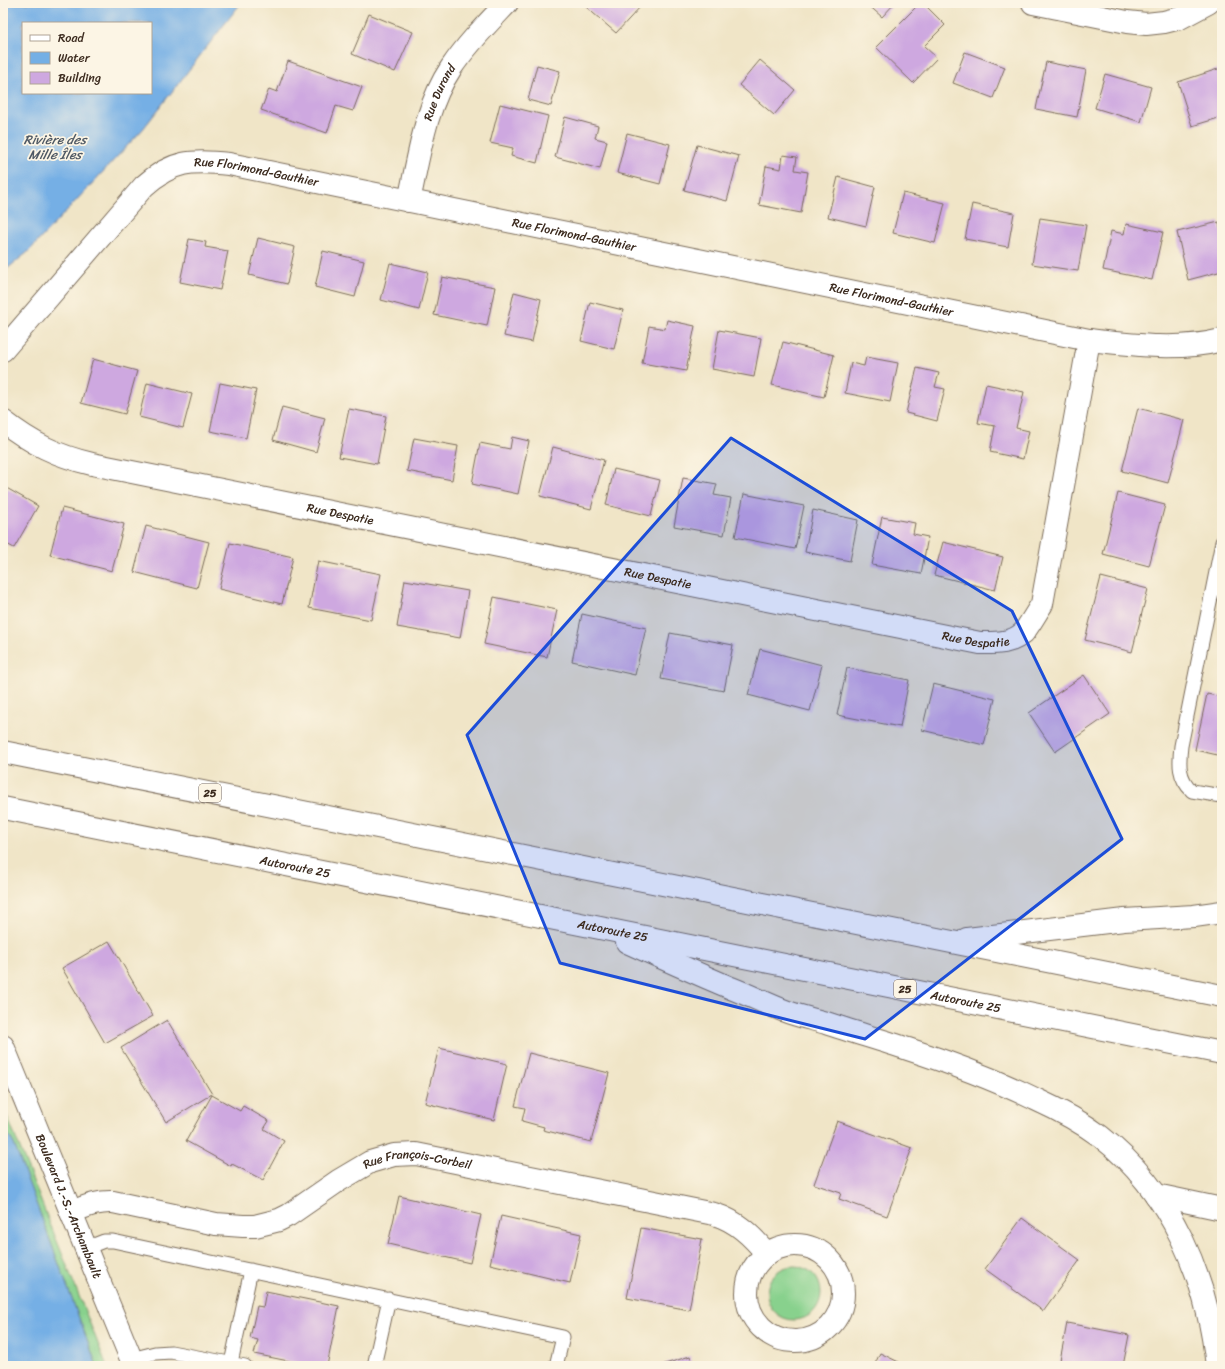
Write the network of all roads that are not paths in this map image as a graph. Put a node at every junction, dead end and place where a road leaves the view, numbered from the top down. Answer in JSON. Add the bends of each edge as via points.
{"nodes":[{"id":1,"x":508,"y":3,"type":"edge"},
{"id":2,"x":1033,"y":3,"type":"edge"},
{"id":3,"x":1208,"y":3,"type":"edge"},
{"id":4,"x":409,"y":201,"type":"junction"},
{"id":5,"x":1089,"y":340,"type":"junction"},
{"id":6,"x":1222,"y":340,"type":"edge"},
{"id":7,"x":3,"y":350,"type":"edge"},
{"id":8,"x":3,"y":421,"type":"edge"},
{"id":9,"x":1222,"y":542,"type":"edge"},
{"id":10,"x":3,"y":752,"type":"edge"},
{"id":11,"x":1222,"y":796,"type":"edge"},
{"id":12,"x":3,"y":808,"type":"edge"},
{"id":13,"x":1222,"y":912,"type":"edge"},
{"id":14,"x":588,"y":925,"type":"junction"},
{"id":15,"x":948,"y":941,"type":"junction"},
{"id":16,"x":1222,"y":996,"type":"edge"},
{"id":17,"x":3,"y":1046,"type":"edge"},
{"id":18,"x":1222,"y":1053,"type":"edge"},
{"id":19,"x":1156,"y":1195,"type":"junction"},
{"id":20,"x":1222,"y":1209,"type":"edge"},
{"id":21,"x":71,"y":1212,"type":"junction"},
{"id":22,"x":86,"y":1248,"type":"junction"},
{"id":23,"x":767,"y":1254,"type":"junction"},
{"id":24,"x":251,"y":1270,"type":"junction"},
{"id":25,"x":389,"y":1300,"type":"junction"},
{"id":26,"x":133,"y":1362,"type":"edge"},
{"id":27,"x":231,"y":1363,"type":"junction"},
{"id":28,"x":245,"y":1366,"type":"edge"},
{"id":29,"x":374,"y":1366,"type":"edge"},
{"id":30,"x":556,"y":1366,"type":"edge"},
{"id":31,"x":1217,"y":1366,"type":"edge"}],
"edges":[{"from":1,"to":4,"type":"main road","name":"Rue Durand","via":[[464,50],[441,86],[428,117]]},
{"from":2,"to":3,"type":"main road","via":[[1146,24],[1180,18]]},
{"from":4,"to":5,"type":"main road","name":"Rue Florimond-Gauthier"},
{"from":4,"to":7,"type":"main road","name":"Rue Florimond-Gauthier","via":[[229,164],[179,164],[154,177],[144,186]]},
{"from":5,"to":6,"type":"main road","name":"Rue Florimond-Gauthier","via":[[1174,346]]},
{"from":5,"to":8,"type":"main road","name":"Rue Despatie","via":[[1042,604],[1023,633],[1011,640],[997,643],[980,643],[72,460],[28,439]]},
{"from":9,"to":11,"type":"lane","via":[[1179,760],[1182,779],[1192,790]]},
{"from":10,"to":15,"type":"main road","number":"25"},
{"from":12,"to":14,"type":"main road","name":"Autoroute 25","number":"25"},
{"from":13,"to":15,"type":"main road","via":[[1124,920]]},
{"from":14,"to":18,"type":"main road","name":"Autoroute 25","number":"25"},
{"from":14,"to":19,"type":"main road","via":[[785,1011],[910,1049],[1022,1093],[1076,1120],[1099,1135],[1117,1150]]},
{"from":15,"to":16,"type":"main road","number":"25"},
{"from":17,"to":21,"type":"main road","name":"Boulevard J.-S.-Archambault"},
{"from":19,"to":20,"type":"main road"},
{"from":19,"to":31,"type":"main road","via":[[1173,1221],[1193,1261],[1211,1323]]},
{"from":21,"to":22,"type":"main road","name":"Boulevard J.-S.-Archambault"},
{"from":21,"to":23,"type":"main road","name":"Rue François-Corbeil","via":[[95,1203],[113,1202],[216,1224],[255,1226],[289,1215],[370,1162],[389,1156],[416,1154],[714,1214],[740,1227]]},
{"from":22,"to":24,"type":"lane","via":[[104,1241],[113,1241]]},
{"from":22,"to":26,"type":"main road","name":"Boulevard J.-S.-Archambault"},
{"from":23,"to":23,"type":"main road","via":[[756,1265],[749,1279],[747,1294],[750,1310],[758,1323],[769,1333],[784,1340],[799,1341],[814,1337],[828,1329],[837,1317],[843,1302],[843,1286],[838,1270],[828,1257],[814,1248],[798,1245],[782,1247]]},
{"from":24,"to":25,"type":"lane"},
{"from":24,"to":27,"type":"lane"},
{"from":25,"to":29,"type":"lane"},
{"from":25,"to":30,"type":"lane","via":[[563,1337]]},
{"from":26,"to":27,"type":"lane","via":[[155,1353],[171,1352]]},
{"from":27,"to":28,"type":"lane"}]}
